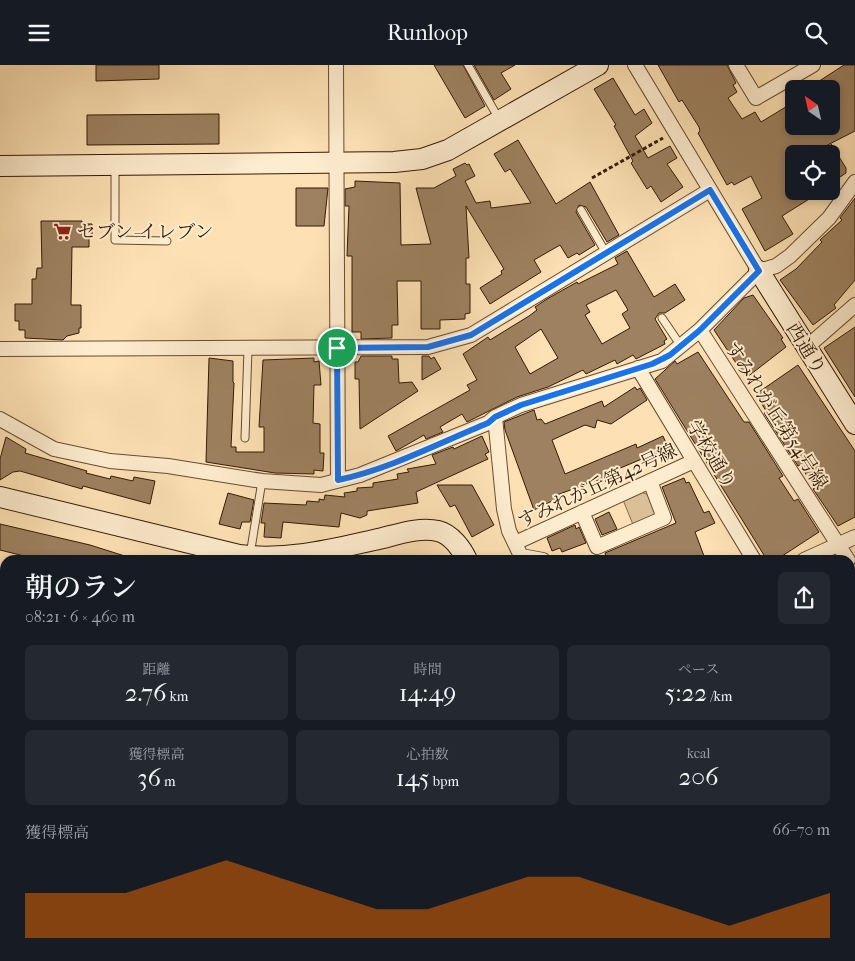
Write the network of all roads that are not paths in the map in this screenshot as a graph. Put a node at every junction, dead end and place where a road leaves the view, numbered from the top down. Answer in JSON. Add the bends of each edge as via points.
{"nodes":[{"id":1,"x":336,"y":65,"type":"edge"},
{"id":2,"x":468,"y":65,"type":"edge"},
{"id":3,"x":598,"y":65,"type":"edge"},
{"id":4,"x":635,"y":65,"type":"edge"},
{"id":5,"x":736,"y":65,"type":"edge"},
{"id":6,"x":813,"y":65,"type":"edge"},
{"id":7,"x":500,"y":121,"type":"junction"},
{"id":8,"x":336,"y":161,"type":"junction"},
{"id":9,"x":115,"y":164,"type":"junction"},
{"id":10,"x":0,"y":166,"type":"edge"},
{"id":11,"x":855,"y":181,"type":"edge"},
{"id":12,"x":710,"y":190,"type":"junction"},
{"id":13,"x":581,"y":210,"type":"dead end"},
{"id":14,"x":167,"y":241,"type":"dead end"},
{"id":15,"x":606,"y":253,"type":"junction"},
{"id":16,"x":759,"y":271,"type":"junction"},
{"id":17,"x":855,"y":305,"type":"edge"},
{"id":18,"x":662,"y":318,"type":"dead end"},
{"id":19,"x":700,"y":330,"type":"junction"},
{"id":20,"x":681,"y":346,"type":"junction"},
{"id":21,"x":806,"y":347,"type":"junction"},
{"id":22,"x":337,"y":348,"type":"junction"},
{"id":23,"x":0,"y":349,"type":"edge"},
{"id":24,"x":248,"y":349,"type":"junction"},
{"id":25,"x":638,"y":369,"type":"junction"},
{"id":26,"x":495,"y":417,"type":"junction"},
{"id":27,"x":0,"y":419,"type":"edge"},
{"id":28,"x":855,"y":424,"type":"edge"},
{"id":29,"x":245,"y":438,"type":"dead end"},
{"id":30,"x":694,"y":461,"type":"junction"},
{"id":31,"x":338,"y":480,"type":"junction"},
{"id":32,"x":262,"y":481,"type":"junction"},
{"id":33,"x":650,"y":481,"type":"junction"},
{"id":34,"x":0,"y":497,"type":"edge"},
{"id":35,"x":582,"y":512,"type":"junction"},
{"id":36,"x":855,"y":537,"type":"edge"},
{"id":37,"x":515,"y":543,"type":"junction"},
{"id":38,"x":839,"y":546,"type":"junction"},
{"id":39,"x":246,"y":555,"type":"edge"},
{"id":40,"x":250,"y":555,"type":"edge"},
{"id":41,"x":306,"y":555,"type":"edge"},
{"id":42,"x":463,"y":555,"type":"edge"},
{"id":43,"x":521,"y":555,"type":"edge"},
{"id":44,"x":751,"y":555,"type":"edge"},
{"id":45,"x":816,"y":555,"type":"edge"},
{"id":46,"x":845,"y":555,"type":"edge"}],
"edges":[{"from":1,"to":8,"type":"street"},
{"from":2,"to":7,"type":"lane"},
{"from":3,"to":7,"type":"street"},
{"from":4,"to":12,"type":"street"},
{"from":5,"to":6,"type":"street","via":[[756,98]]},
{"from":7,"to":8,"type":"street","via":[[448,150],[422,159]]},
{"from":8,"to":9,"type":"street"},
{"from":8,"to":22,"type":"street"},
{"from":9,"to":10,"type":"street"},
{"from":9,"to":14,"type":"lane","via":[[115,240]]},
{"from":11,"to":16,"type":"street","via":[[829,218],[790,256],[776,266]]},
{"from":12,"to":15,"type":"street"},
{"from":12,"to":16,"type":"street"},
{"from":13,"to":15,"type":"lane"},
{"from":15,"to":22,"type":"street","via":[[471,335],[428,347]]},
{"from":16,"to":19,"type":"street"},
{"from":16,"to":21,"type":"street","name":"西通り"},
{"from":17,"to":21,"type":"street"},
{"from":18,"to":20,"type":"lane"},
{"from":19,"to":20,"type":"street"},
{"from":19,"to":38,"type":"street","name":"すみれが丘第54号線"},
{"from":20,"to":25,"type":"street","via":[[662,361]]},
{"from":21,"to":28,"type":"street","name":"西通り"},
{"from":22,"to":24,"type":"street"},
{"from":22,"to":31,"type":"street"},
{"from":23,"to":24,"type":"street"},
{"from":24,"to":29,"type":"lane"},
{"from":25,"to":26,"type":"street","via":[[521,405]]},
{"from":25,"to":30,"type":"street","name":"学校通り"},
{"from":26,"to":31,"type":"street","via":[[488,423],[420,451],[360,475]]},
{"from":26,"to":37,"type":"street","via":[[504,509]]},
{"from":27,"to":32,"type":"street","via":[[54,449],[110,461],[168,466]]},
{"from":30,"to":33,"type":"street","name":"すみれが丘第42号線"},
{"from":30,"to":44,"type":"street","name":"学校通り"},
{"from":31,"to":32,"type":"street","via":[[321,485]]},
{"from":32,"to":40,"type":"lane"},
{"from":33,"to":35,"type":"street","name":"すみれが丘第42号線"},
{"from":33,"to":35,"type":"street","via":[[664,518],[597,547]]},
{"from":34,"to":39,"type":"street"},
{"from":35,"to":37,"type":"street","name":"すみれが丘第42号線"},
{"from":36,"to":38,"type":"street"},
{"from":37,"to":43,"type":"street"},
{"from":38,"to":45,"type":"street"},
{"from":38,"to":46,"type":"street","name":"すみれが丘第54号線"},
{"from":41,"to":42,"type":"street","via":[[417,531],[438,531],[450,537]]}]}
